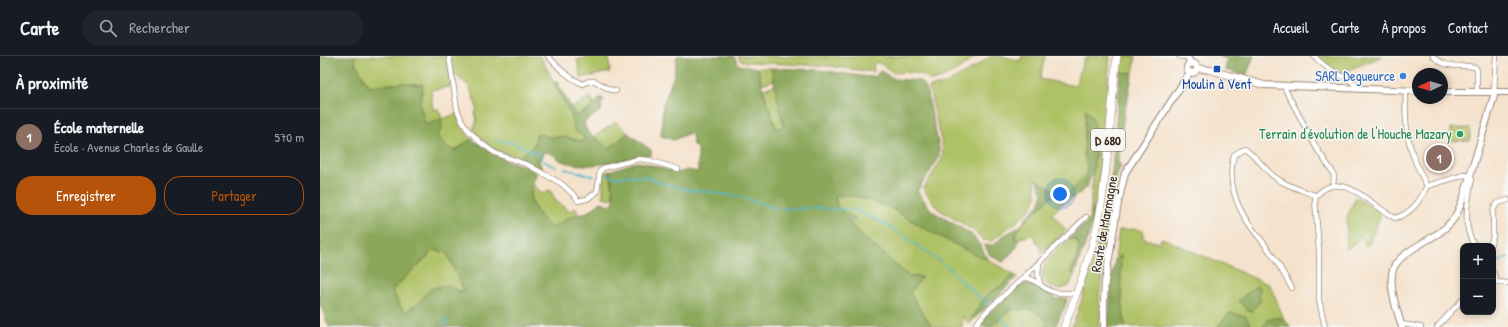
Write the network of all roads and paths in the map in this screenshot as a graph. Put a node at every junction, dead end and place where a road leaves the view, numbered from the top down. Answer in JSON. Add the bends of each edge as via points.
{"nodes":[{"id":1,"x":449,"y":56,"type":"edge"},
{"id":2,"x":548,"y":56,"type":"edge"},
{"id":3,"x":1117,"y":56,"type":"edge"},
{"id":4,"x":1179,"y":56,"type":"edge"},
{"id":5,"x":1187,"y":56,"type":"edge"},
{"id":6,"x":1314,"y":56,"type":"edge"},
{"id":7,"x":1433,"y":56,"type":"edge"},
{"id":8,"x":1496,"y":56,"type":"edge"},
{"id":9,"x":1190,"y":64,"type":"junction"},
{"id":10,"x":1197,"y":68,"type":"junction"},
{"id":11,"x":1190,"y":72,"type":"junction"},
{"id":12,"x":1285,"y":86,"type":"junction"},
{"id":13,"x":1359,"y":89,"type":"junction"},
{"id":14,"x":616,"y":91,"type":"dead end"},
{"id":15,"x":1406,"y":91,"type":"junction"},
{"id":16,"x":1412,"y":91,"type":"edge"},
{"id":17,"x":1448,"y":92,"type":"edge"},
{"id":18,"x":1477,"y":92,"type":"junction"},
{"id":19,"x":1494,"y":92,"type":"junction"},
{"id":20,"x":1508,"y":92,"type":"edge"},
{"id":21,"x":678,"y":169,"type":"dead end"},
{"id":22,"x":1470,"y":176,"type":"junction"},
{"id":23,"x":1333,"y":185,"type":"junction"},
{"id":24,"x":1427,"y":186,"type":"junction"},
{"id":25,"x":1316,"y":196,"type":"junction"},
{"id":26,"x":1508,"y":200,"type":"edge"},
{"id":27,"x":1086,"y":217,"type":"dead end"},
{"id":28,"x":1473,"y":243,"type":"edge"},
{"id":29,"x":1491,"y":243,"type":"edge"},
{"id":30,"x":1040,"y":262,"type":"junction"},
{"id":31,"x":1024,"y":277,"type":"junction"},
{"id":32,"x":1496,"y":282,"type":"edge"},
{"id":33,"x":1508,"y":283,"type":"edge"},
{"id":34,"x":1040,"y":284,"type":"junction"},
{"id":35,"x":1292,"y":288,"type":"dead end"},
{"id":36,"x":1077,"y":294,"type":"junction"},
{"id":37,"x":1460,"y":302,"type":"edge"},
{"id":38,"x":1401,"y":325,"type":"edge"},
{"id":39,"x":974,"y":327,"type":"edge"},
{"id":40,"x":1064,"y":327,"type":"edge"},
{"id":41,"x":1104,"y":327,"type":"edge"},
{"id":42,"x":1325,"y":327,"type":"edge"},
{"id":43,"x":1422,"y":327,"type":"edge"},
{"id":44,"x":1437,"y":327,"type":"edge"}],
"edges":[{"from":1,"to":21,"type":"street","via":[[457,109],[468,130],[495,153],[528,165],[562,184],[578,202],[597,192],[600,171],[603,168],[639,159]]},
{"from":2,"to":14,"type":"street","via":[[572,79],[583,84],[587,81],[600,83]]},
{"from":3,"to":36,"type":"main road","number":"D 680","via":[[1098,223]]},
{"from":4,"to":5,"type":"street"},
{"from":5,"to":9,"type":"main road"},
{"from":6,"to":13,"type":"street","via":[[1328,68],[1353,82]]},
{"from":7,"to":18,"type":"street","via":[[1447,66],[1475,67]]},
{"from":8,"to":19,"type":"street"},
{"from":9,"to":10,"type":"main road","via":[[1195,64]]},
{"from":9,"to":11,"type":"main road"},
{"from":10,"to":11,"type":"main road","via":[[1194,73]]},
{"from":10,"to":12,"type":"main road","via":[[1264,85]]},
{"from":11,"to":41,"type":"main road","name":"Route de Marmagne","via":[[1125,173],[1105,282]]},
{"from":12,"to":13,"type":"main road"},
{"from":12,"to":23,"type":"street","via":[[1314,144],[1332,171]]},
{"from":13,"to":15,"type":"main road"},
{"from":15,"to":16,"type":"main road"},
{"from":15,"to":24,"type":"street","via":[[1408,140],[1418,170]]},
{"from":17,"to":18,"type":"main road"},
{"from":18,"to":19,"type":"main road"},
{"from":19,"to":20,"type":"main road"},
{"from":19,"to":22,"type":"main road"},
{"from":22,"to":24,"type":"street","via":[[1464,175]]},
{"from":22,"to":28,"type":"street","via":[[1472,179],[1467,223]]},
{"from":22,"to":38,"type":"main road","via":[[1461,205],[1453,220],[1435,236],[1402,257],[1395,265],[1392,284]]},
{"from":23,"to":24,"type":"street","via":[[1351,188],[1395,218],[1411,210],[1422,198]]},
{"from":23,"to":25,"type":"street","via":[[1327,186]]},
{"from":25,"to":35,"type":"street","via":[[1292,187],[1272,175],[1244,148],[1234,155],[1231,165],[1232,185],[1239,208]]},
{"from":25,"to":42,"type":"street","via":[[1319,300]]},
{"from":26,"to":29,"type":"street","via":[[1498,203],[1494,208]]},
{"from":27,"to":30,"type":"street"},
{"from":30,"to":31,"type":"street"},
{"from":30,"to":34,"type":"street"},
{"from":31,"to":34,"type":"street"},
{"from":31,"to":39,"type":"street","via":[[985,313]]},
{"from":32,"to":33,"type":"street"},
{"from":34,"to":36,"type":"street","via":[[1053,292]]},
{"from":36,"to":40,"type":"main road","number":"D 680"},
{"from":37,"to":44,"type":"street"},
{"from":38,"to":43,"type":"street"}]}
